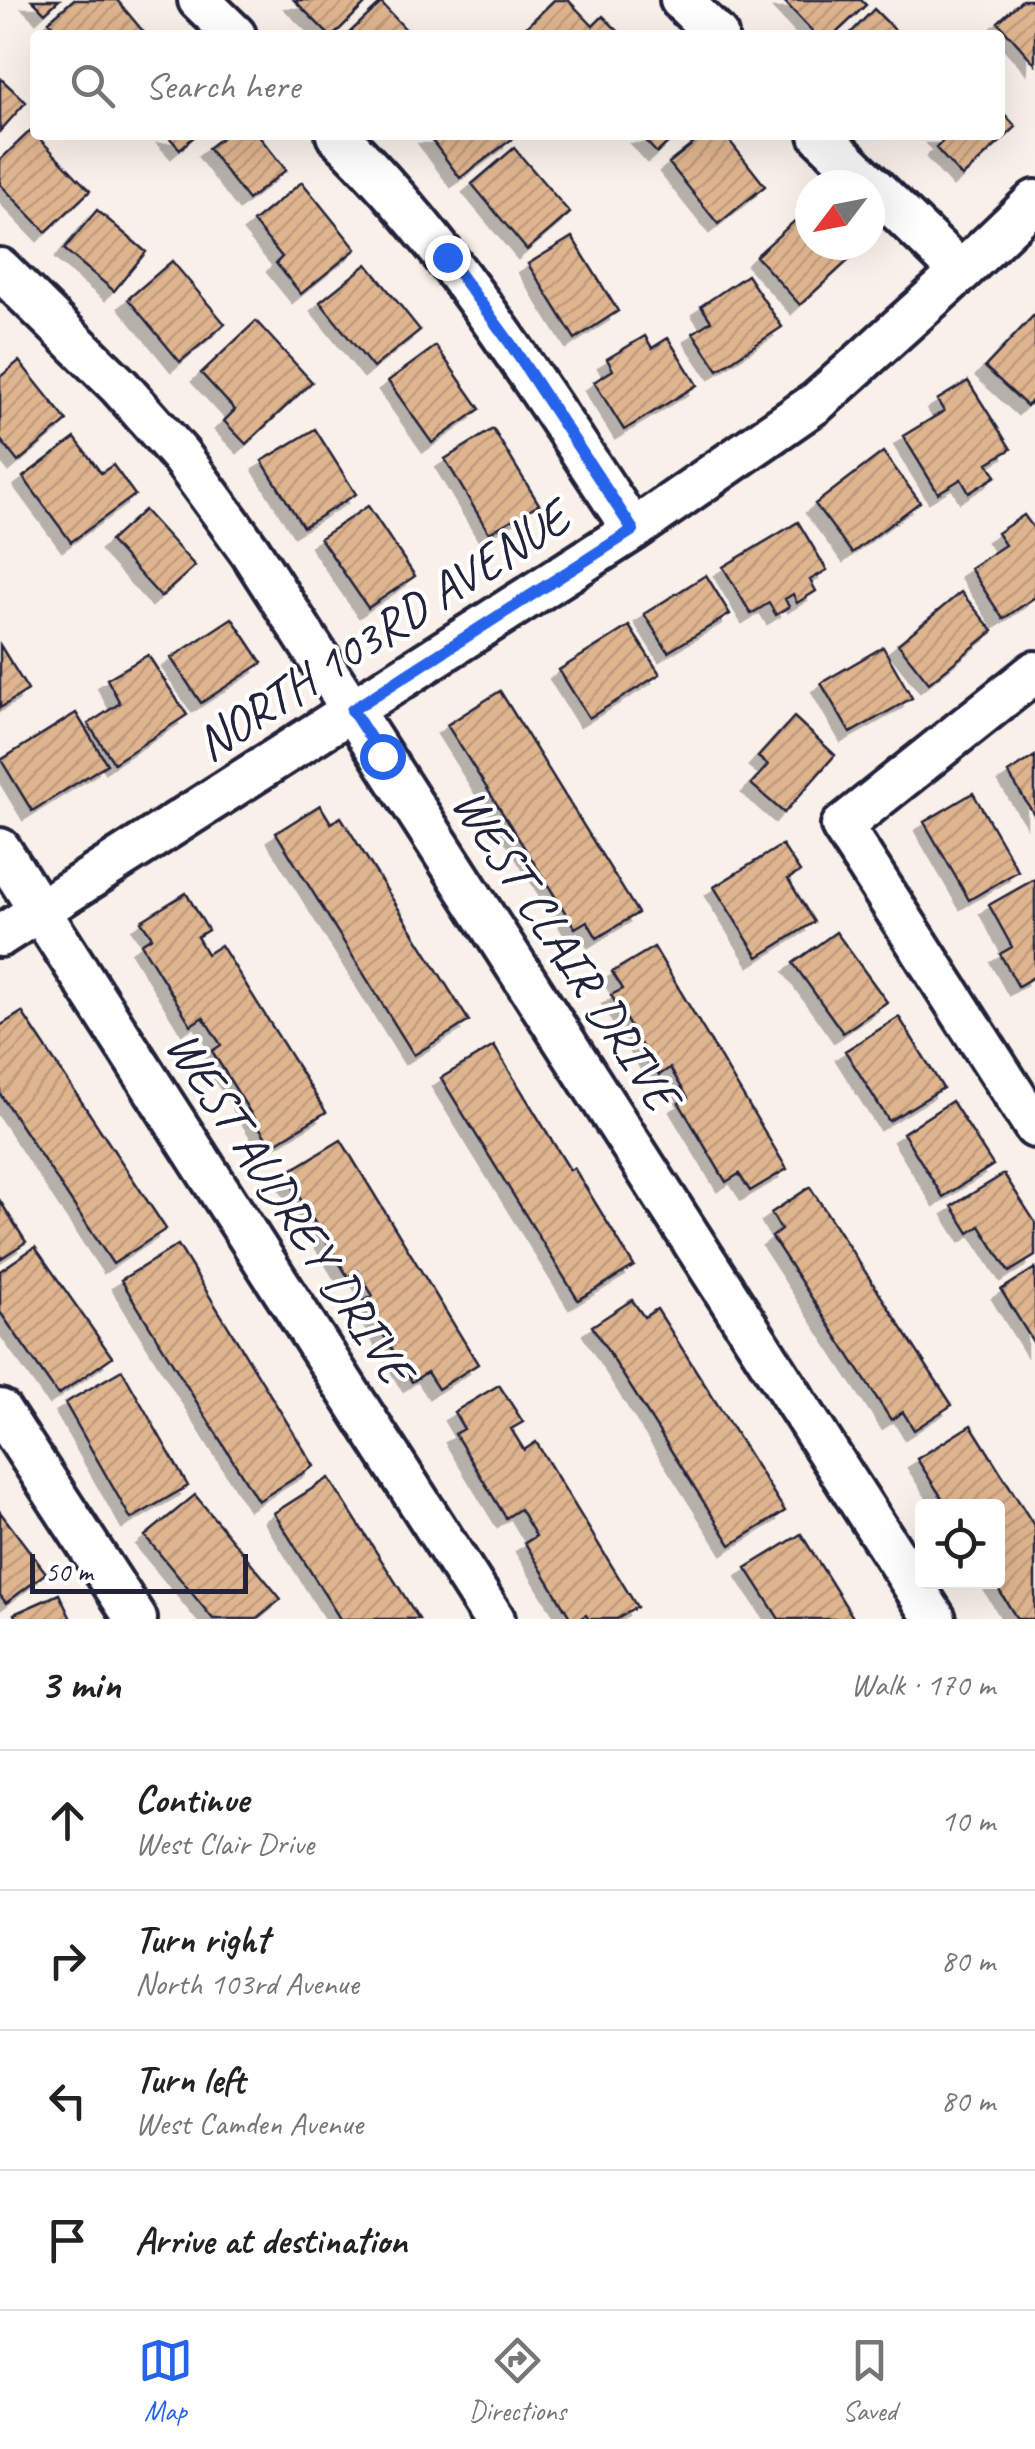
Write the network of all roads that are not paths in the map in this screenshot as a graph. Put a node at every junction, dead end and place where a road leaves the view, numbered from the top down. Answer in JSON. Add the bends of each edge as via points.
{"nodes":[{"id":1,"x":199,"y":0,"type":"edge"},
{"id":2,"x":682,"y":0,"type":"edge"},
{"id":3,"x":230,"y":30,"type":"edge"},
{"id":4,"x":712,"y":30,"type":"edge"},
{"id":5,"x":342,"y":140,"type":"edge"},
{"id":6,"x":825,"y":140,"type":"edge"},
{"id":7,"x":1035,"y":201,"type":"edge"},
{"id":8,"x":0,"y":270,"type":"edge"},
{"id":9,"x":961,"y":272,"type":"junction"},
{"id":10,"x":633,"y":530,"type":"junction"},
{"id":11,"x":1035,"y":672,"type":"edge"},
{"id":12,"x":352,"y":710,"type":"junction"},
{"id":13,"x":0,"y":849,"type":"edge"},
{"id":14,"x":40,"y":910,"type":"junction"},
{"id":15,"x":0,"y":936,"type":"edge"},
{"id":16,"x":1035,"y":1127,"type":"edge"},
{"id":17,"x":0,"y":1410,"type":"edge"},
{"id":18,"x":136,"y":1619,"type":"edge"},
{"id":19,"x":494,"y":1619,"type":"edge"},
{"id":20,"x":935,"y":1619,"type":"edge"}],
"edges":[{"from":1,"to":3,"type":"street"},
{"from":2,"to":4,"type":"street"},
{"from":5,"to":10,"type":"street","via":[[447,257]]},
{"from":6,"to":9,"type":"street"},
{"from":7,"to":9,"type":"street","name":"NORTH 103RD AVENUE"},
{"from":8,"to":12,"type":"street","name":"WEST CLAIR DRIVE","via":[[180,454]]},
{"from":9,"to":10,"type":"street","name":"NORTH 103RD AVENUE","via":[[817,402]]},
{"from":10,"to":12,"type":"street","name":"NORTH 103RD AVENUE"},
{"from":11,"to":16,"type":"street","via":[[842,826]]},
{"from":12,"to":14,"type":"street","name":"NORTH 103RD AVENUE"},
{"from":12,"to":20,"type":"street","name":"WEST CLAIR DRIVE"},
{"from":13,"to":14,"type":"street","name":"WEST AUDREY DRIVE"},
{"from":14,"to":15,"type":"street","name":"NORTH 103RD AVENUE"},
{"from":14,"to":19,"type":"street","name":"WEST AUDREY DRIVE"},
{"from":17,"to":18,"type":"street"}]}
